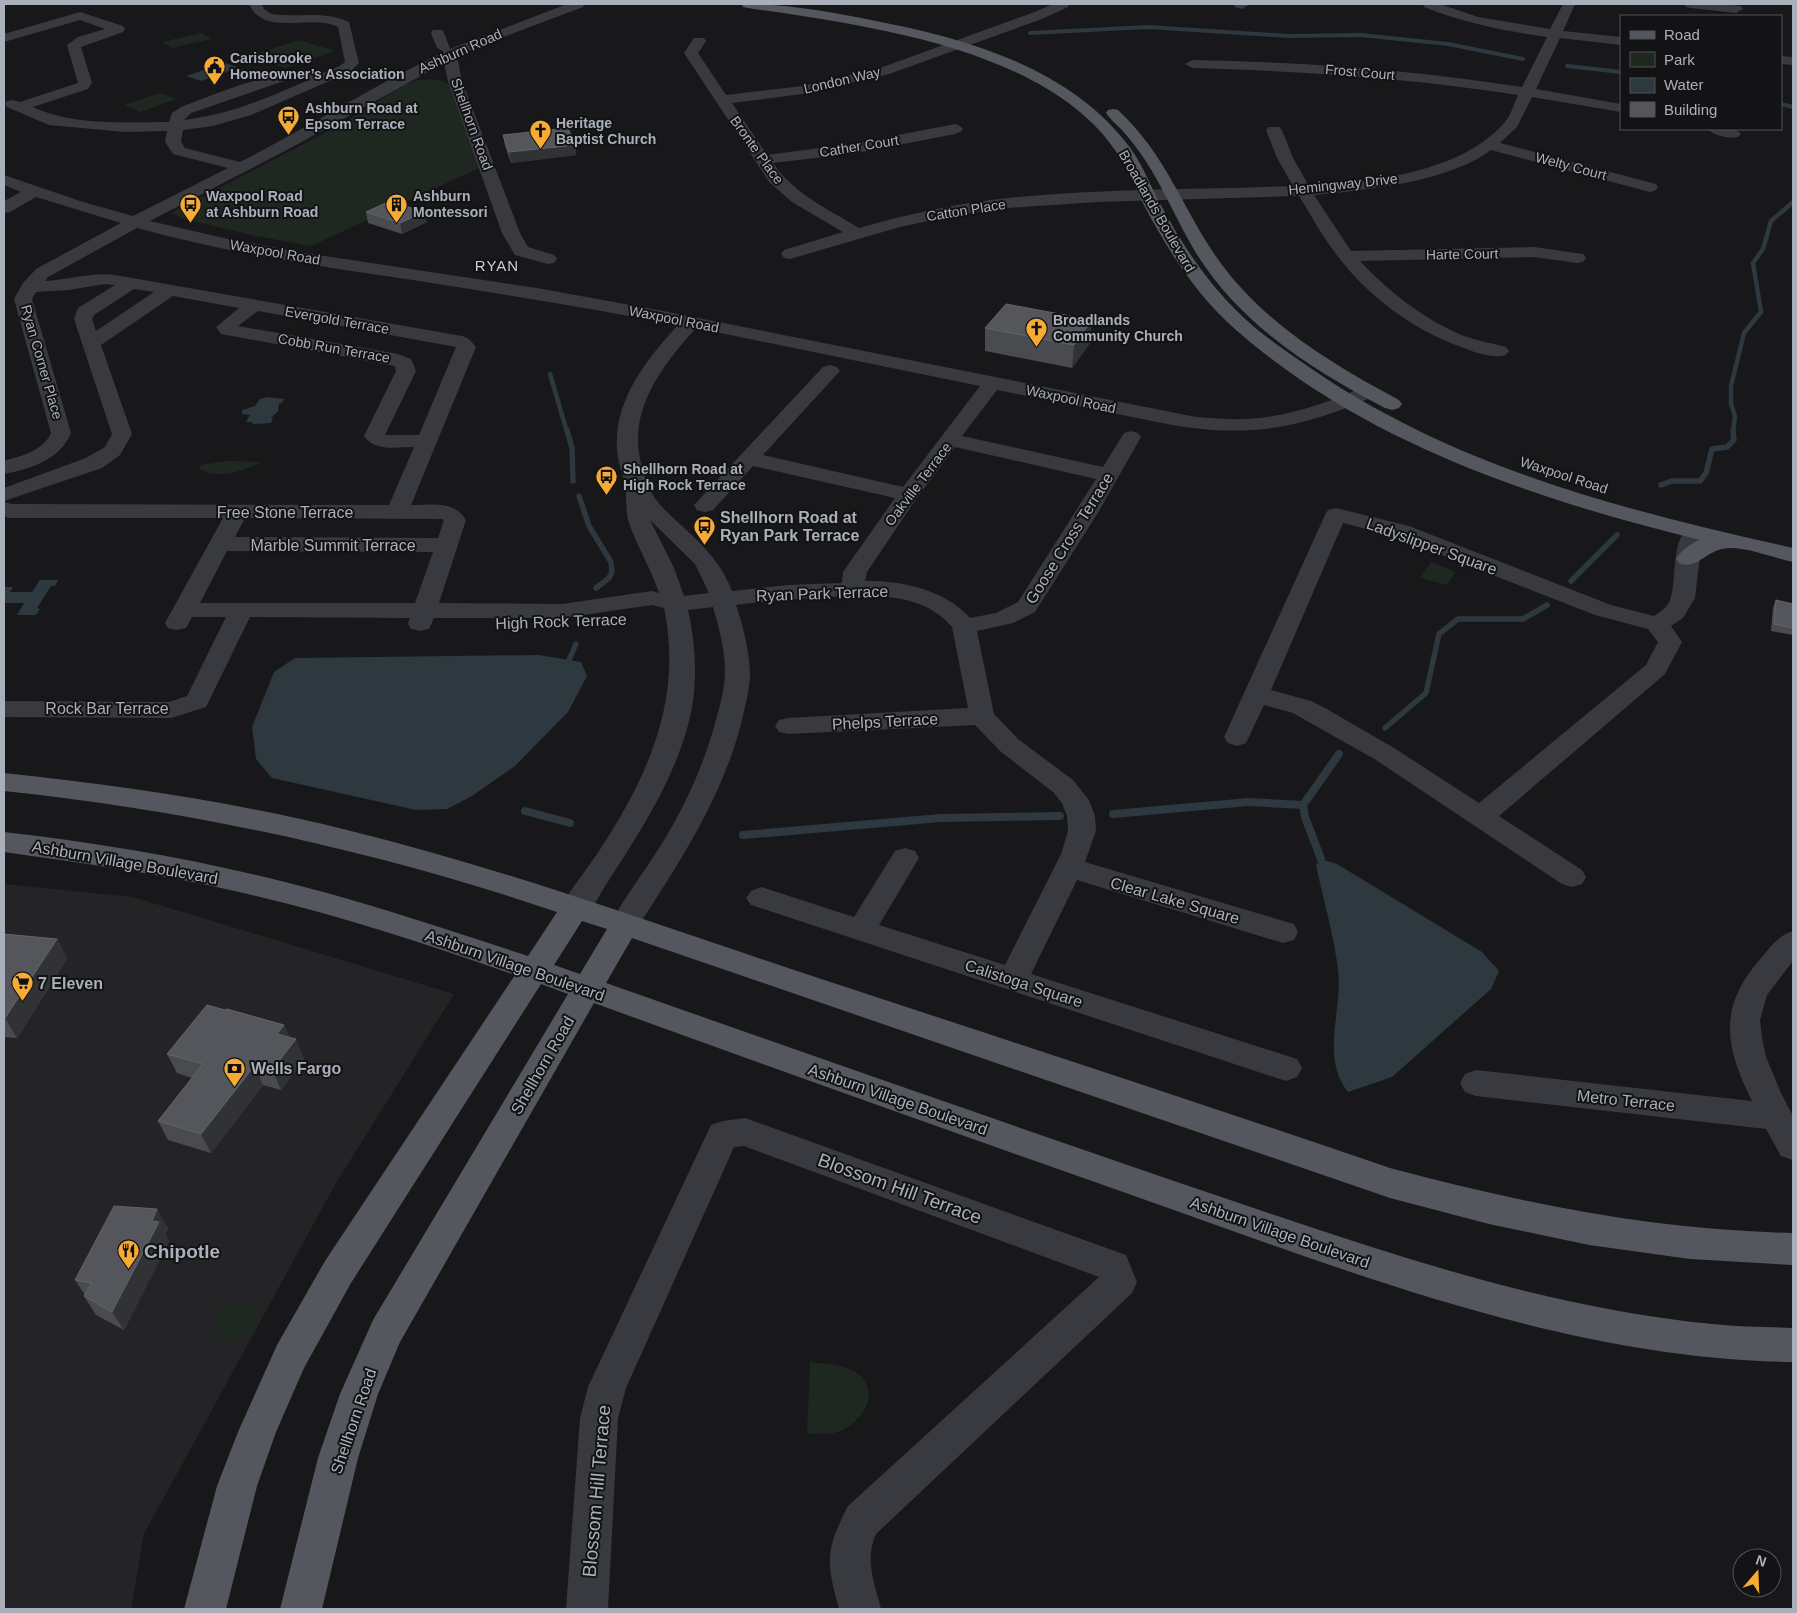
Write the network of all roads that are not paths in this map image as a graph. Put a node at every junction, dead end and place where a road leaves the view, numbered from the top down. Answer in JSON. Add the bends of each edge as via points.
{"nodes":[{"id":1,"x":255,"y":4,"type":"edge"},
{"id":2,"x":578,"y":4,"type":"edge"},
{"id":3,"x":748,"y":4,"type":"edge"},
{"id":4,"x":805,"y":4,"type":"edge"},
{"id":5,"x":1027,"y":4,"type":"edge"},
{"id":6,"x":1428,"y":4,"type":"edge"},
{"id":7,"x":1569,"y":4,"type":"edge"},
{"id":8,"x":1691,"y":4,"type":"edge"},
{"id":9,"x":1057,"y":6,"type":"edge"},
{"id":10,"x":339,"y":8,"type":"dead end"},
{"id":11,"x":1736,"y":9,"type":"dead end"},
{"id":12,"x":325,"y":18,"type":"junction"},
{"id":13,"x":1556,"y":32,"type":"junction"},
{"id":14,"x":438,"y":33,"type":"dead end"},
{"id":15,"x":4,"y":38,"type":"edge"},
{"id":16,"x":699,"y":41,"type":"dead end"},
{"id":17,"x":1620,"y":41,"type":"edge"},
{"id":18,"x":965,"y":42,"type":"junction"},
{"id":19,"x":445,"y":52,"type":"junction"},
{"id":20,"x":1192,"y":64,"type":"dead end"},
{"id":21,"x":324,"y":79,"type":"junction"},
{"id":22,"x":455,"y":81,"type":"junction"},
{"id":23,"x":394,"y":83,"type":"junction"},
{"id":24,"x":239,"y":92,"type":"junction"},
{"id":25,"x":1527,"y":93,"type":"junction"},
{"id":26,"x":722,"y":100,"type":"junction"},
{"id":27,"x":4,"y":101,"type":"edge"},
{"id":28,"x":272,"y":102,"type":"junction"},
{"id":29,"x":291,"y":106,"type":"dead end"},
{"id":30,"x":20,"y":107,"type":"junction"},
{"id":31,"x":1620,"y":108,"type":"edge"},
{"id":32,"x":321,"y":111,"type":"dead end"},
{"id":33,"x":339,"y":114,"type":"junction"},
{"id":34,"x":175,"y":126,"type":"junction"},
{"id":35,"x":955,"y":129,"type":"dead end"},
{"id":36,"x":1274,"y":130,"type":"dead end"},
{"id":37,"x":1719,"y":130,"type":"edge"},
{"id":38,"x":1733,"y":134,"type":"dead end"},
{"id":39,"x":1491,"y":145,"type":"junction"},
{"id":40,"x":762,"y":160,"type":"junction"},
{"id":41,"x":242,"y":167,"type":"junction"},
{"id":42,"x":4,"y":180,"type":"edge"},
{"id":43,"x":1650,"y":187,"type":"dead end"},
{"id":44,"x":1303,"y":190,"type":"junction"},
{"id":45,"x":34,"y":191,"type":"junction"},
{"id":46,"x":1172,"y":194,"type":"junction"},
{"id":47,"x":1147,"y":195,"type":"junction"},
{"id":48,"x":4,"y":198,"type":"edge"},
{"id":49,"x":4,"y":208,"type":"edge"},
{"id":50,"x":136,"y":222,"type":"junction"},
{"id":51,"x":856,"y":233,"type":"junction"},
{"id":52,"x":790,"y":254,"type":"dead end"},
{"id":53,"x":1346,"y":256,"type":"junction"},
{"id":54,"x":1576,"y":258,"type":"dead end"},
{"id":55,"x":548,"y":259,"type":"dead end"},
{"id":56,"x":131,"y":283,"type":"junction"},
{"id":57,"x":29,"y":287,"type":"junction"},
{"id":58,"x":170,"y":290,"type":"junction"},
{"id":59,"x":254,"y":305,"type":"junction"},
{"id":60,"x":691,"y":322,"type":"junction"},
{"id":61,"x":91,"y":343,"type":"junction"},
{"id":62,"x":1499,"y":351,"type":"dead end"},
{"id":63,"x":830,"y":371,"type":"dead end"},
{"id":64,"x":992,"y":383,"type":"junction"},
{"id":65,"x":1368,"y":392,"type":"junction"},
{"id":66,"x":1346,"y":402,"type":"junction"},
{"id":67,"x":1131,"y":437,"type":"dead end"},
{"id":68,"x":950,"y":440,"type":"junction"},
{"id":69,"x":427,"y":441,"type":"junction"},
{"id":70,"x":748,"y":458,"type":"junction"},
{"id":71,"x":4,"y":468,"type":"edge"},
{"id":72,"x":1108,"y":474,"type":"junction"},
{"id":73,"x":636,"y":488,"type":"junction"},
{"id":74,"x":4,"y":495,"type":"edge"},
{"id":75,"x":908,"y":495,"type":"junction"},
{"id":76,"x":705,"y":505,"type":"dead end"},
{"id":77,"x":4,"y":509,"type":"edge"},
{"id":78,"x":238,"y":512,"type":"junction"},
{"id":79,"x":397,"y":513,"type":"junction"},
{"id":80,"x":1768,"y":532,"type":"junction"},
{"id":81,"x":1696,"y":533,"type":"junction"},
{"id":82,"x":1793,"y":537,"type":"edge"},
{"id":83,"x":1734,"y":542,"type":"junction"},
{"id":84,"x":220,"y":544,"type":"junction"},
{"id":85,"x":446,"y":545,"type":"junction"},
{"id":86,"x":1793,"y":555,"type":"edge"},
{"id":87,"x":1688,"y":559,"type":"junction"},
{"id":88,"x":856,"y":588,"type":"junction"},
{"id":89,"x":722,"y":598,"type":"junction"},
{"id":90,"x":676,"y":604,"type":"junction"},
{"id":91,"x":424,"y":609,"type":"junction"},
{"id":92,"x":239,"y":617,"type":"junction"},
{"id":93,"x":1657,"y":624,"type":"junction"},
{"id":94,"x":964,"y":626,"type":"junction"},
{"id":95,"x":1256,"y":694,"type":"junction"},
{"id":96,"x":4,"y":709,"type":"edge"},
{"id":97,"x":982,"y":716,"type":"junction"},
{"id":98,"x":788,"y":726,"type":"dead end"},
{"id":99,"x":1237,"y":737,"type":"dead end"},
{"id":100,"x":4,"y":782,"type":"edge"},
{"id":101,"x":1480,"y":816,"type":"junction"},
{"id":102,"x":4,"y":842,"type":"edge"},
{"id":103,"x":905,"y":858,"type":"dead end"},
{"id":104,"x":1068,"y":867,"type":"junction"},
{"id":105,"x":1572,"y":877,"type":"dead end"},
{"id":106,"x":761,"y":898,"type":"dead end"},
{"id":107,"x":574,"y":908,"type":"junction"},
{"id":108,"x":624,"y":925,"type":"junction"},
{"id":109,"x":861,"y":930,"type":"junction"},
{"id":110,"x":1283,"y":932,"type":"dead end"},
{"id":111,"x":1793,"y":942,"type":"edge"},
{"id":112,"x":534,"y":971,"type":"junction"},
{"id":113,"x":1013,"y":980,"type":"junction"},
{"id":114,"x":586,"y":989,"type":"junction"},
{"id":115,"x":1286,"y":1068,"type":"dead end"},
{"id":116,"x":1476,"y":1083,"type":"dead end"},
{"id":117,"x":1781,"y":1108,"type":"edge"},
{"id":118,"x":1793,"y":1146,"type":"edge"},
{"id":119,"x":1793,"y":1249,"type":"edge"},
{"id":120,"x":1793,"y":1345,"type":"edge"},
{"id":121,"x":205,"y":1609,"type":"edge"},
{"id":122,"x":300,"y":1609,"type":"edge"},
{"id":123,"x":587,"y":1609,"type":"edge"},
{"id":124,"x":860,"y":1609,"type":"edge"}],
"edges":[{"from":1,"to":12,"type":"street","via":[[259,12],[273,18]]},
{"from":2,"to":19,"type":"street","name":"Ashburn Road"},
{"from":3,"to":18,"type":"main road","name":"Broadlands Boulevard","via":[[869,22]]},
{"from":4,"to":18,"type":"main road","name":"Broadlands Boulevard","via":[[922,25]]},
{"from":5,"to":9,"type":"street"},
{"from":6,"to":13,"type":"street","via":[[1470,18]]},
{"from":7,"to":13,"type":"street","name":"Hemingway Drive"},
{"from":8,"to":11,"type":"street"},
{"from":9,"to":18,"type":"street","name":"London Way"},
{"from":10,"to":12,"type":"street"},
{"from":12,"to":21,"type":"street","via":[[338,20],[344,25],[353,62]]},
{"from":13,"to":17,"type":"street"},
{"from":13,"to":25,"type":"street","name":"Hemingway Drive"},
{"from":14,"to":19,"type":"street","name":"Shellhorn Road"},
{"from":15,"to":30,"type":"street","via":[[80,16],[118,29],[74,45],[85,83],[83,86]]},
{"from":16,"to":26,"type":"street","name":"Bronte Place","via":[[691,53]]},
{"from":18,"to":26,"type":"street","name":"London Way","via":[[848,80],[802,90]]},
{"from":18,"to":46,"type":"main road","name":"Broadlands Boulevard","via":[[1046,69],[1078,86],[1105,106],[1139,140]]},
{"from":18,"to":47,"type":"main road","name":"Broadlands Boulevard","via":[[1070,98],[1088,112],[1118,143]]},
{"from":19,"to":22,"type":"street","name":"Shellhorn Road","via":[[451,61]]},
{"from":19,"to":23,"type":"street","name":"Ashburn Road"},
{"from":20,"to":25,"type":"street","name":"Frost Court","via":[[1363,72]]},
{"from":21,"to":24,"type":"street","via":[[293,75]]},
{"from":21,"to":28,"type":"street"},
{"from":22,"to":23,"type":"street","via":[[428,77]]},
{"from":22,"to":55,"type":"street","name":"Shellhorn Road","via":[[511,233],[521,252]]},
{"from":23,"to":33,"type":"street","name":"Ashburn Road"},
{"from":24,"to":28,"type":"street"},
{"from":24,"to":34,"type":"street","via":[[180,113],[176,116]]},
{"from":25,"to":31,"type":"street","name":"Frost Court"},
{"from":25,"to":39,"type":"street","name":"Hemingway Drive","via":[[1512,124]]},
{"from":26,"to":40,"type":"street","name":"Bronte Place"},
{"from":27,"to":30,"type":"street"},
{"from":28,"to":29,"type":"street"},
{"from":28,"to":34,"type":"street","via":[[230,117]]},
{"from":30,"to":34,"type":"street","via":[[49,120],[63,122],[125,128]]},
{"from":32,"to":33,"type":"street"},
{"from":33,"to":41,"type":"street","name":"Ashburn Road"},
{"from":34,"to":41,"type":"street","via":[[173,145],[179,151]]},
{"from":35,"to":40,"type":"street","name":"Cather Court","via":[[857,148]]},
{"from":36,"to":44,"type":"street","via":[[1278,147]]},
{"from":37,"to":38,"type":"street"},
{"from":39,"to":43,"type":"street","name":"Welty Court"},
{"from":39,"to":44,"type":"street","name":"Hemingway Drive","via":[[1452,164],[1402,178]]},
{"from":40,"to":51,"type":"street","name":"Bronte Place","via":[[786,189]]},
{"from":41,"to":50,"type":"street","name":"Ashburn Road"},
{"from":42,"to":45,"type":"street","name":"Waxpool Road"},
{"from":44,"to":46,"type":"street","name":"Hemingway Drive"},
{"from":44,"to":53,"type":"street"},
{"from":45,"to":48,"type":"street"},
{"from":45,"to":49,"type":"street"},
{"from":45,"to":50,"type":"street","name":"Waxpool Road"},
{"from":46,"to":47,"type":"street","name":"Hemingway Drive"},
{"from":46,"to":65,"type":"main road","name":"Broadlands Boulevard","via":[[1218,273],[1241,298],[1285,337]]},
{"from":47,"to":51,"type":"street","name":"Catton Place","via":[[1004,203],[924,216]]},
{"from":47,"to":66,"type":"main road","name":"Broadlands Boulevard","via":[[1191,271],[1218,303],[1263,343]]},
{"from":50,"to":57,"type":"street","name":"Ryan Corner Place","via":[[54,265]]},
{"from":50,"to":60,"type":"street","name":"Waxpool Road","via":[[321,261],[534,293]]},
{"from":51,"to":52,"type":"street","name":"Catton Place"},
{"from":53,"to":54,"type":"street","name":"Harte Court","via":[[1534,252]]},
{"from":53,"to":62,"type":"street","via":[[1387,295],[1419,319],[1460,342]]},
{"from":56,"to":57,"type":"street","name":"Evergold Terrace","via":[[105,279]]},
{"from":56,"to":58,"type":"street","name":"Evergold Terrace"},
{"from":56,"to":61,"type":"street","via":[[85,312],[83,319]]},
{"from":57,"to":71,"type":"street","name":"Ryan Corner Place","via":[[23,299],[61,433],[60,440],[40,454]]},
{"from":58,"to":59,"type":"street","name":"Evergold Terrace"},
{"from":58,"to":61,"type":"street"},
{"from":59,"to":69,"type":"street","name":"Evergold Terrace","via":[[462,342],[466,348]]},
{"from":59,"to":69,"type":"street","name":"Cobb Run Terrace","via":[[225,327],[404,363],[406,370],[374,436],[380,441]]},
{"from":60,"to":64,"type":"street","name":"Waxpool Road"},
{"from":60,"to":73,"type":"street","name":"Shellhorn Road","via":[[655,363],[634,404],[627,443]]},
{"from":61,"to":74,"type":"street","via":[[122,434],[113,451],[94,463]]},
{"from":63,"to":70,"type":"street"},
{"from":64,"to":66,"type":"street","name":"Waxpool Road","via":[[1168,418],[1226,425],[1280,421]]},
{"from":64,"to":68,"type":"street","name":"Oakville Terrace"},
{"from":65,"to":66,"type":"street","name":"Waxpool Road"},
{"from":65,"to":80,"type":"main road","name":"Waxpool Road","via":[[1452,433],[1536,466],[1649,502]]},
{"from":66,"to":81,"type":"main road","name":"Waxpool Road","via":[[1416,437],[1507,475],[1584,502]]},
{"from":67,"to":72,"type":"street","name":"Goose Cross Terrace"},
{"from":68,"to":72,"type":"street"},
{"from":68,"to":75,"type":"street","name":"Oakville Terrace"},
{"from":69,"to":79,"type":"street","name":"Evergold Terrace"},
{"from":70,"to":75,"type":"street"},
{"from":70,"to":76,"type":"street"},
{"from":72,"to":94,"type":"street","name":"Goose Cross Terrace","via":[[1027,607],[1004,619]]},
{"from":73,"to":89,"type":"street","name":"Shellhorn Road","via":[[652,509],[711,569]]},
{"from":73,"to":90,"type":"street","name":"Shellhorn Road","via":[[641,524]]},
{"from":75,"to":88,"type":"street","name":"Oakville Terrace","via":[[855,572]]},
{"from":77,"to":78,"type":"street","name":"Free Stone Terrace"},
{"from":78,"to":79,"type":"street","name":"Free Stone Terrace"},
{"from":78,"to":84,"type":"street","name":"High Rock Terrace"},
{"from":79,"to":85,"type":"street","name":"Free Stone Terrace","via":[[444,512],[452,515],[455,520]]},
{"from":80,"to":81,"type":"main road","via":[[1718,529]]},
{"from":80,"to":82,"type":"main road","name":"Waxpool Road"},
{"from":81,"to":83,"type":"main road","name":"Waxpool Road"},
{"from":81,"to":87,"type":"street","via":[[1691,538]]},
{"from":83,"to":86,"type":"main road","name":"Waxpool Road"},
{"from":83,"to":87,"type":"main road","via":[[1703,546]]},
{"from":84,"to":85,"type":"street","name":"Marble Summit Terrace"},
{"from":84,"to":92,"type":"street","name":"High Rock Terrace","via":[[177,624]]},
{"from":85,"to":91,"type":"street","name":"Free Stone Terrace"},
{"from":87,"to":93,"type":"street","via":[[1683,598],[1675,613]]},
{"from":88,"to":89,"type":"street","name":"Ryan Park Terrace"},
{"from":88,"to":94,"type":"street","name":"Ryan Park Terrace","via":[[884,588],[917,595],[952,612]]},
{"from":89,"to":90,"type":"street","name":"Ryan Park Terrace"},
{"from":89,"to":108,"type":"street","name":"Shellhorn Road","via":[[734,641],[737,669],[721,754],[675,844]]},
{"from":90,"to":91,"type":"street","name":"High Rock Terrace","via":[[655,616],[580,624]]},
{"from":90,"to":107,"type":"street","name":"Shellhorn Road","via":[[683,671],[673,729],[651,784]]},
{"from":91,"to":92,"type":"street","name":"High Rock Terrace"},
{"from":92,"to":96,"type":"street","name":"Rock Bar Terrace","via":[[197,701],[171,710]]},
{"from":93,"to":95,"type":"street","name":"Ladyslipper Square","via":[[1603,610],[1401,531],[1336,514]]},
{"from":93,"to":101,"type":"street","via":[[1670,642],[1656,669]]},
{"from":94,"to":97,"type":"street"},
{"from":95,"to":99,"type":"street","name":"Ladyslipper Square"},
{"from":95,"to":101,"type":"street","via":[[1316,714]]},
{"from":97,"to":98,"type":"street","name":"Phelps Terrace"},
{"from":97,"to":104,"type":"street","via":[[1009,745],[1063,786],[1075,800],[1082,831]]},
{"from":100,"to":107,"type":"main road","via":[[118,794],[291,826],[428,862]]},
{"from":101,"to":105,"type":"street"},
{"from":102,"to":112,"type":"main road","name":"Ashburn Village Boulevard","via":[[176,868],[269,889],[382,921]]},
{"from":103,"to":109,"type":"street"},
{"from":104,"to":110,"type":"street","name":"Clear Lake Square"},
{"from":104,"to":113,"type":"street"},
{"from":106,"to":109,"type":"street","name":"Calistoga Square"},
{"from":107,"to":108,"type":"main road"},
{"from":107,"to":112,"type":"main road","name":"Shellhorn Road"},
{"from":108,"to":114,"type":"main road","name":"Shellhorn Road"},
{"from":108,"to":119,"type":"main road","via":[[1398,1186],[1559,1225],[1621,1236],[1750,1249]]},
{"from":109,"to":113,"type":"street","name":"Calistoga Square"},
{"from":111,"to":117,"type":"street","via":[[1758,986],[1748,1003],[1744,1023],[1750,1061]]},
{"from":112,"to":114,"type":"main road","name":"Ashburn Village Boulevard"},
{"from":112,"to":121,"type":"main road","name":"Shellhorn Road","via":[[388,1192],[290,1357],[237,1486]]},
{"from":113,"to":115,"type":"street","name":"Calistoga Square"},
{"from":114,"to":120,"type":"main road","name":"Ashburn Village Boulevard","via":[[1390,1270],[1496,1300],[1612,1325],[1702,1340]]},
{"from":114,"to":122,"type":"main road","name":"Shellhorn Road","via":[[386,1332],[359,1394],[338,1458]]},
{"from":116,"to":117,"type":"street","name":"Metro Terrace"},
{"from":117,"to":118,"type":"street"},
{"from":123,"to":124,"type":"street","name":"Blossom Hill Terrace","via":[[599,1418],[607,1387],[723,1135],[745,1132],[1113,1266],[1119,1282],[862,1520],[851,1540],[848,1562]]}]}
